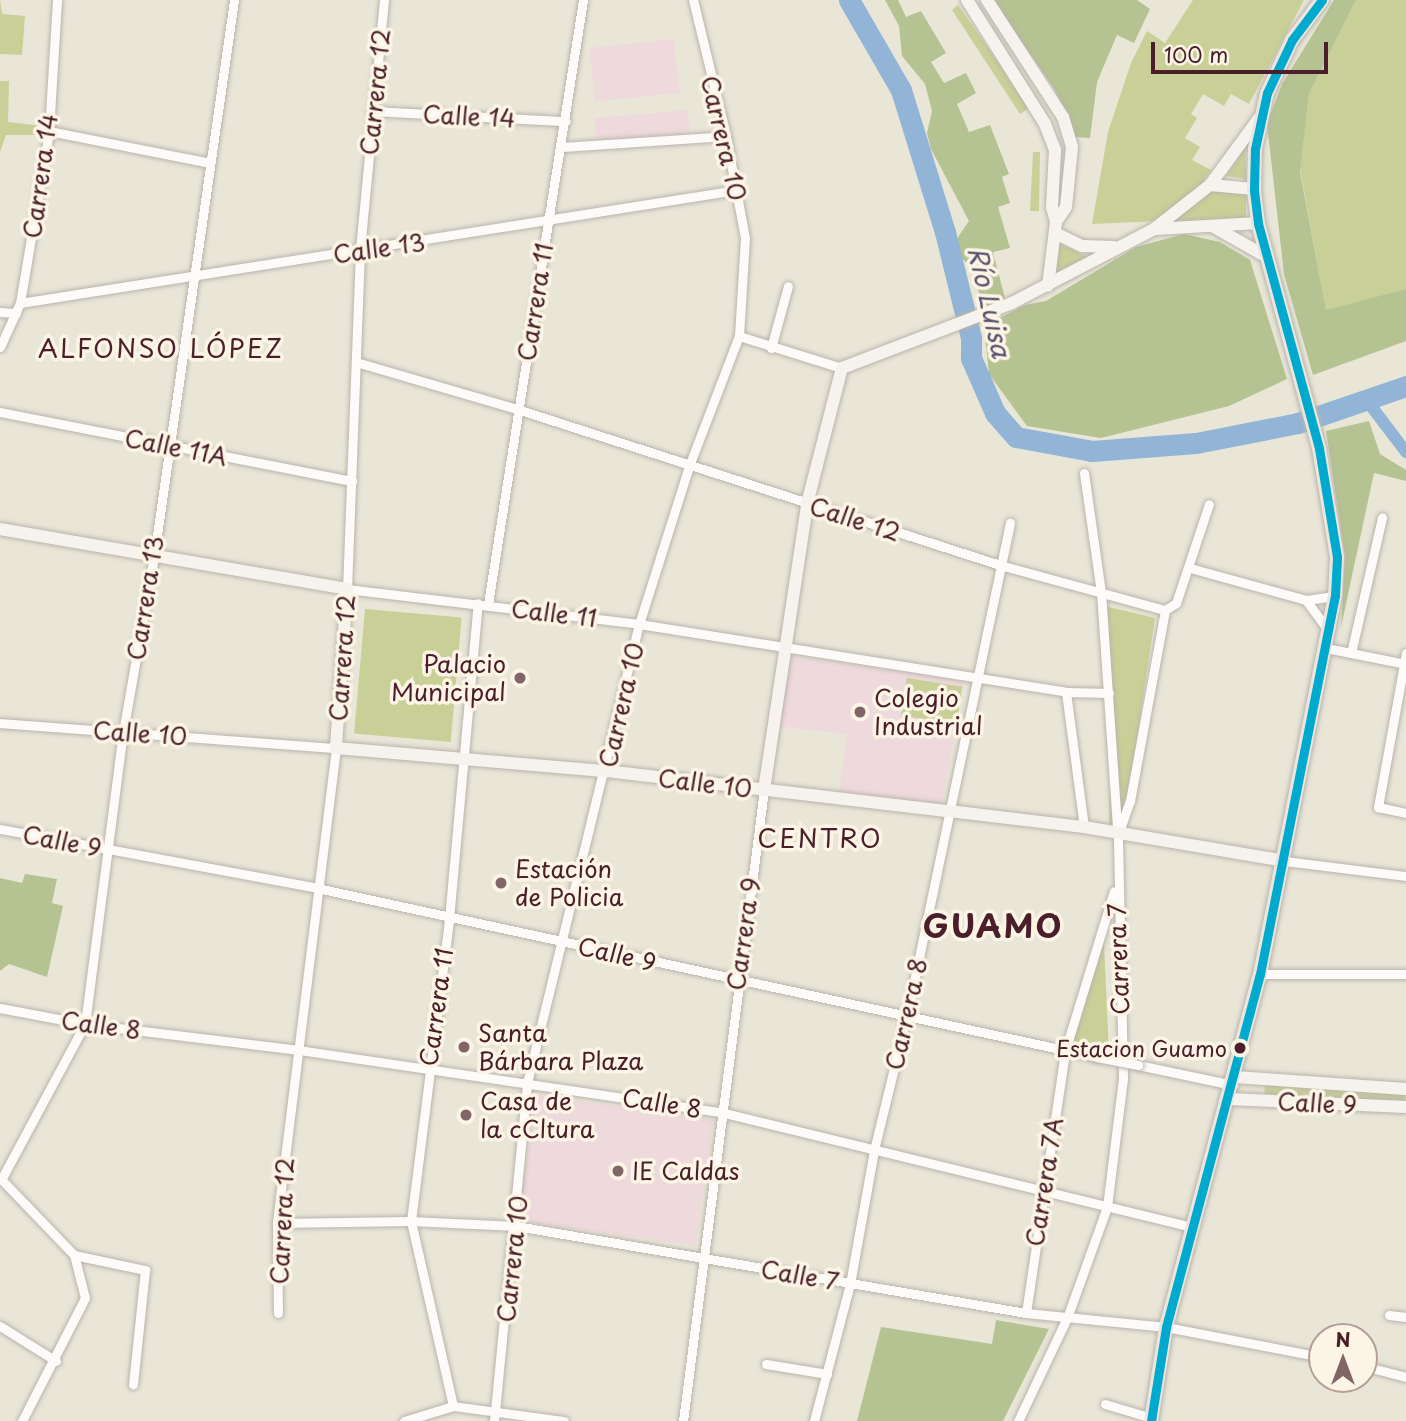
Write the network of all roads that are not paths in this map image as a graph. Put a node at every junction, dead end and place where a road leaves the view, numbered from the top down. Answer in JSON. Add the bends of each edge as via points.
{"nodes":[{"id":1,"x":57,"y":0,"type":"edge"},
{"id":2,"x":234,"y":0,"type":"edge"},
{"id":3,"x":384,"y":0,"type":"edge"},
{"id":4,"x":583,"y":0,"type":"edge"},
{"id":5,"x":693,"y":0,"type":"edge"},
{"id":6,"x":967,"y":0,"type":"edge"},
{"id":7,"x":988,"y":0,"type":"edge"},
{"id":8,"x":1322,"y":0,"type":"edge"},
{"id":9,"x":372,"y":111,"type":"junction"},
{"id":10,"x":1260,"y":117,"type":"junction"},
{"id":11,"x":566,"y":121,"type":"junction"},
{"id":12,"x":49,"y":131,"type":"junction"},
{"id":13,"x":726,"y":136,"type":"junction"},
{"id":14,"x":562,"y":147,"type":"junction"},
{"id":15,"x":210,"y":163,"type":"junction"},
{"id":16,"x":1210,"y":185,"type":"junction"},
{"id":17,"x":1254,"y":189,"type":"junction"},
{"id":18,"x":737,"y":190,"type":"junction"},
{"id":19,"x":547,"y":223,"type":"junction"},
{"id":20,"x":1258,"y":223,"type":"junction"},
{"id":21,"x":1214,"y":227,"type":"junction"},
{"id":22,"x":1055,"y":228,"type":"junction"},
{"id":23,"x":1154,"y":229,"type":"junction"},
{"id":24,"x":1120,"y":246,"type":"junction"},
{"id":25,"x":360,"y":251,"type":"junction"},
{"id":26,"x":1268,"y":257,"type":"junction"},
{"id":27,"x":192,"y":275,"type":"junction"},
{"id":28,"x":788,"y":286,"type":"dead end"},
{"id":29,"x":1048,"y":286,"type":"junction"},
{"id":30,"x":20,"y":303,"type":"junction"},
{"id":31,"x":0,"y":312,"type":"edge"},
{"id":32,"x":16,"y":313,"type":"junction"},
{"id":33,"x":739,"y":336,"type":"junction"},
{"id":34,"x":0,"y":347,"type":"edge"},
{"id":35,"x":771,"y":348,"type":"junction"},
{"id":36,"x":356,"y":362,"type":"junction"},
{"id":37,"x":842,"y":368,"type":"junction"},
{"id":38,"x":517,"y":409,"type":"junction"},
{"id":39,"x":0,"y":412,"type":"edge"},
{"id":40,"x":167,"y":446,"type":"junction"},
{"id":41,"x":689,"y":466,"type":"junction"},
{"id":42,"x":1084,"y":473,"type":"dead end"},
{"id":43,"x":352,"y":481,"type":"junction"},
{"id":44,"x":807,"y":504,"type":"junction"},
{"id":45,"x":1209,"y":504,"type":"dead end"},
{"id":46,"x":1382,"y":518,"type":"dead end"},
{"id":47,"x":1010,"y":523,"type":"dead end"},
{"id":48,"x":0,"y":528,"type":"edge"},
{"id":49,"x":153,"y":556,"type":"junction"},
{"id":50,"x":1000,"y":565,"type":"junction"},
{"id":51,"x":1190,"y":568,"type":"junction"},
{"id":52,"x":347,"y":589,"type":"junction"},
{"id":53,"x":1101,"y":592,"type":"junction"},
{"id":54,"x":1335,"y":596,"type":"junction"},
{"id":55,"x":1306,"y":600,"type":"junction"},
{"id":56,"x":483,"y":604,"type":"junction"},
{"id":57,"x":1165,"y":610,"type":"junction"},
{"id":58,"x":639,"y":624,"type":"junction"},
{"id":59,"x":1329,"y":631,"type":"junction"},
{"id":60,"x":783,"y":647,"type":"junction"},
{"id":61,"x":1326,"y":648,"type":"junction"},
{"id":62,"x":1350,"y":653,"type":"junction"},
{"id":63,"x":1406,"y":653,"type":"edge"},
{"id":64,"x":1405,"y":664,"type":"edge"},
{"id":65,"x":978,"y":675,"type":"junction"},
{"id":66,"x":1066,"y":692,"type":"junction"},
{"id":67,"x":1109,"y":693,"type":"junction"},
{"id":68,"x":0,"y":723,"type":"edge"},
{"id":69,"x":123,"y":732,"type":"junction"},
{"id":70,"x":336,"y":748,"type":"junction"},
{"id":71,"x":465,"y":757,"type":"junction"},
{"id":72,"x":606,"y":771,"type":"junction"},
{"id":73,"x":764,"y":790,"type":"junction"},
{"id":74,"x":949,"y":811,"type":"junction"},
{"id":75,"x":1406,"y":813,"type":"edge"},
{"id":76,"x":1084,"y":827,"type":"junction"},
{"id":77,"x":0,"y":829,"type":"edge"},
{"id":78,"x":1118,"y":835,"type":"junction"},
{"id":79,"x":109,"y":850,"type":"junction"},
{"id":80,"x":1285,"y":861,"type":"junction"},
{"id":81,"x":1406,"y":876,"type":"edge"},
{"id":82,"x":1116,"y":883,"type":"junction"},
{"id":83,"x":317,"y":888,"type":"junction"},
{"id":84,"x":449,"y":919,"type":"junction"},
{"id":85,"x":560,"y":940,"type":"junction"},
{"id":86,"x":1260,"y":974,"type":"junction"},
{"id":87,"x":1406,"y":974,"type":"edge"},
{"id":88,"x":736,"y":982,"type":"junction"},
{"id":89,"x":0,"y":1008,"type":"edge"},
{"id":90,"x":907,"y":1015,"type":"junction"},
{"id":91,"x":85,"y":1024,"type":"junction"},
{"id":92,"x":299,"y":1050,"type":"junction"},
{"id":93,"x":1065,"y":1051,"type":"junction"},
{"id":94,"x":427,"y":1071,"type":"junction"},
{"id":95,"x":527,"y":1083,"type":"junction"},
{"id":96,"x":1232,"y":1087,"type":"junction"},
{"id":97,"x":1406,"y":1089,"type":"edge"},
{"id":98,"x":1406,"y":1107,"type":"edge"},
{"id":99,"x":720,"y":1112,"type":"junction"},
{"id":100,"x":874,"y":1150,"type":"junction"},
{"id":101,"x":1,"y":1178,"type":"edge"},
{"id":102,"x":1041,"y":1190,"type":"junction"},
{"id":103,"x":1107,"y":1207,"type":"junction"},
{"id":104,"x":411,"y":1221,"type":"junction"},
{"id":105,"x":276,"y":1223,"type":"junction"},
{"id":106,"x":516,"y":1226,"type":"junction"},
{"id":107,"x":1191,"y":1227,"type":"junction"},
{"id":108,"x":74,"y":1255,"type":"junction"},
{"id":109,"x":704,"y":1258,"type":"junction"},
{"id":110,"x":850,"y":1284,"type":"junction"},
{"id":111,"x":278,"y":1313,"type":"dead end"},
{"id":112,"x":1026,"y":1313,"type":"junction"},
{"id":113,"x":1389,"y":1315,"type":"dead end"},
{"id":114,"x":1406,"y":1317,"type":"edge"},
{"id":115,"x":1067,"y":1318,"type":"junction"},
{"id":116,"x":0,"y":1326,"type":"edge"},
{"id":117,"x":1166,"y":1327,"type":"junction"},
{"id":118,"x":1308,"y":1354,"type":"edge"},
{"id":119,"x":56,"y":1361,"type":"junction"},
{"id":120,"x":766,"y":1364,"type":"dead end"},
{"id":121,"x":1378,"y":1370,"type":"edge"},
{"id":122,"x":827,"y":1374,"type":"junction"},
{"id":123,"x":1406,"y":1377,"type":"edge"},
{"id":124,"x":133,"y":1384,"type":"dead end"},
{"id":125,"x":1105,"y":1404,"type":"dead end"},
{"id":126,"x":453,"y":1406,"type":"junction"},
{"id":127,"x":495,"y":1416,"type":"edge"},
{"id":128,"x":1152,"y":1420,"type":"edge"},
{"id":129,"x":22,"y":1421,"type":"edge"},
{"id":130,"x":404,"y":1421,"type":"edge"},
{"id":131,"x":565,"y":1421,"type":"edge"},
{"id":132,"x":683,"y":1421,"type":"edge"},
{"id":133,"x":814,"y":1421,"type":"edge"},
{"id":134,"x":1018,"y":1421,"type":"edge"}],
"edges":[{"from":1,"to":12,"type":"street","name":"Carrera 14"},
{"from":2,"to":15,"type":"street","name":"Carrera 13"},
{"from":3,"to":9,"type":"street","name":"Carrera 12"},
{"from":4,"to":11,"type":"street","name":"Carrera 11"},
{"from":5,"to":13,"type":"street","name":"Carrera 10"},
{"from":6,"to":22,"type":"street","via":[[1045,124],[1055,150]]},
{"from":7,"to":22,"type":"street","via":[[1068,131],[1072,147],[1066,207]]},
{"from":8,"to":10,"type":"main road","via":[[1280,63]]},
{"from":9,"to":11,"type":"street","name":"Calle 14"},
{"from":9,"to":25,"type":"street","name":"Carrera 12"},
{"from":10,"to":16,"type":"street"},
{"from":10,"to":17,"type":"main road"},
{"from":11,"to":14,"type":"street","name":"Carrera 11"},
{"from":12,"to":15,"type":"street"},
{"from":12,"to":30,"type":"street","name":"Carrera 14"},
{"from":13,"to":14,"type":"street"},
{"from":13,"to":18,"type":"street","name":"Carrera 10"},
{"from":14,"to":19,"type":"street","name":"Carrera 11"},
{"from":15,"to":27,"type":"street","name":"Carrera 13"},
{"from":16,"to":17,"type":"street"},
{"from":16,"to":23,"type":"street"},
{"from":17,"to":20,"type":"main road"},
{"from":18,"to":19,"type":"street","name":"Calle 13"},
{"from":18,"to":33,"type":"street","name":"Carrera 10","via":[[745,238]]},
{"from":19,"to":25,"type":"street","name":"Calle 13"},
{"from":19,"to":38,"type":"street","name":"Carrera 11"},
{"from":20,"to":21,"type":"street"},
{"from":20,"to":26,"type":"main road"},
{"from":21,"to":23,"type":"street"},
{"from":21,"to":26,"type":"street"},
{"from":22,"to":24,"type":"street","via":[[1082,246]]},
{"from":22,"to":29,"type":"street"},
{"from":23,"to":24,"type":"street"},
{"from":24,"to":29,"type":"street"},
{"from":25,"to":27,"type":"street","name":"Calle 13"},
{"from":25,"to":36,"type":"street","name":"Carrera 12"},
{"from":26,"to":54,"type":"main road","via":[[1319,448],[1337,557]]},
{"from":27,"to":30,"type":"street","name":"Calle 13"},
{"from":27,"to":40,"type":"street","name":"Carrera 13"},
{"from":28,"to":35,"type":"street"},
{"from":29,"to":37,"type":"street"},
{"from":30,"to":32,"type":"street","name":"Carrera 14"},
{"from":31,"to":32,"type":"street"},
{"from":32,"to":34,"type":"street","name":"Carrera 14"},
{"from":33,"to":35,"type":"street"},
{"from":33,"to":41,"type":"street","name":"Carrera 10"},
{"from":35,"to":37,"type":"street"},
{"from":36,"to":38,"type":"street","name":"Calle 12"},
{"from":36,"to":43,"type":"street","name":"Carrera 12"},
{"from":37,"to":44,"type":"street","name":"Carrera 9"},
{"from":38,"to":41,"type":"street","name":"Calle 12"},
{"from":38,"to":56,"type":"street","name":"Carrera 11"},
{"from":39,"to":40,"type":"street","name":"Calle 11A"},
{"from":40,"to":43,"type":"street","name":"Calle 11A"},
{"from":40,"to":49,"type":"street","name":"Carrera 13"},
{"from":41,"to":44,"type":"street","name":"Calle 12"},
{"from":41,"to":58,"type":"street","name":"Carrera 10"},
{"from":42,"to":53,"type":"street"},
{"from":43,"to":52,"type":"street","name":"Carrera 12"},
{"from":44,"to":50,"type":"street","name":"Calle 12"},
{"from":44,"to":60,"type":"street","name":"Carrera 9"},
{"from":45,"to":51,"type":"street"},
{"from":46,"to":62,"type":"street"},
{"from":47,"to":50,"type":"street","name":"Carrera 8"},
{"from":48,"to":49,"type":"street","name":"Calle 11"},
{"from":49,"to":52,"type":"street","name":"Calle 11"},
{"from":49,"to":69,"type":"street","name":"Carrera 13"},
{"from":50,"to":53,"type":"street","name":"Calle 12"},
{"from":50,"to":65,"type":"street","name":"Carrera 8"},
{"from":51,"to":55,"type":"street"},
{"from":51,"to":57,"type":"street","via":[[1176,603]]},
{"from":52,"to":56,"type":"street","name":"Calle 11"},
{"from":52,"to":70,"type":"street","name":"Carrera 12"},
{"from":53,"to":57,"type":"street","name":"Calle 12"},
{"from":53,"to":67,"type":"street"},
{"from":54,"to":55,"type":"street"},
{"from":54,"to":59,"type":"main road"},
{"from":55,"to":59,"type":"street"},
{"from":56,"to":58,"type":"street","name":"Calle 11"},
{"from":56,"to":71,"type":"street","name":"Carrera 11"},
{"from":57,"to":78,"type":"street","name":"Carrera 7","via":[[1130,801]]},
{"from":58,"to":60,"type":"street","name":"Calle 11"},
{"from":58,"to":72,"type":"street","name":"Carrera 10"},
{"from":59,"to":61,"type":"main road"},
{"from":60,"to":65,"type":"street","name":"Calle 11"},
{"from":60,"to":73,"type":"street","name":"Carrera 9"},
{"from":61,"to":62,"type":"street"},
{"from":61,"to":80,"type":"main road"},
{"from":62,"to":64,"type":"street"},
{"from":63,"to":64,"type":"street"},
{"from":64,"to":75,"type":"street","via":[[1378,807]]},
{"from":65,"to":66,"type":"street","name":"Calle 11"},
{"from":65,"to":74,"type":"street","name":"Carrera 8"},
{"from":66,"to":67,"type":"street","name":"Calle 11"},
{"from":66,"to":76,"type":"street"},
{"from":67,"to":78,"type":"street"},
{"from":68,"to":69,"type":"street","name":"Calle 10"},
{"from":69,"to":70,"type":"street","name":"Calle 10"},
{"from":69,"to":79,"type":"street","name":"Carrera 13"},
{"from":70,"to":71,"type":"street","name":"Calle 10"},
{"from":70,"to":83,"type":"street","name":"Carrera 12"},
{"from":71,"to":72,"type":"street","name":"Calle 10"},
{"from":71,"to":84,"type":"street","name":"Carrera 11"},
{"from":72,"to":73,"type":"street","name":"Calle 10"},
{"from":72,"to":85,"type":"street","name":"Carrera 10"},
{"from":73,"to":74,"type":"street","name":"Calle 10"},
{"from":73,"to":88,"type":"street","name":"Carrera 9"},
{"from":74,"to":76,"type":"street","name":"Calle 10"},
{"from":74,"to":90,"type":"street","name":"Carrera 8"},
{"from":76,"to":78,"type":"street","name":"Calle 10"},
{"from":77,"to":79,"type":"street","name":"Calle 9"},
{"from":78,"to":80,"type":"street","name":"Calle 10"},
{"from":78,"to":82,"type":"street","name":"Carrera 7"},
{"from":79,"to":83,"type":"street","name":"Calle 9"},
{"from":79,"to":91,"type":"street","name":"Carrera 13"},
{"from":80,"to":81,"type":"street","name":"Calle 10"},
{"from":80,"to":86,"type":"main road"},
{"from":82,"to":93,"type":"street","name":"Carrera 7A"},
{"from":82,"to":103,"type":"street","name":"Carrera 7","via":[[1123,1079]]},
{"from":83,"to":84,"type":"street","name":"Calle 9"},
{"from":83,"to":92,"type":"street","name":"Carrera 12"},
{"from":84,"to":85,"type":"street","name":"Calle 9"},
{"from":84,"to":94,"type":"street","name":"Carrera 11"},
{"from":85,"to":88,"type":"street","name":"Calle 9"},
{"from":85,"to":95,"type":"street","name":"Carrera 10"},
{"from":86,"to":87,"type":"street"},
{"from":86,"to":96,"type":"main road"},
{"from":88,"to":90,"type":"street","name":"Calle 9"},
{"from":88,"to":99,"type":"street","name":"Carrera 9"},
{"from":89,"to":91,"type":"street","name":"Calle 8"},
{"from":90,"to":93,"type":"street","name":"Calle 9"},
{"from":90,"to":100,"type":"street","name":"Carrera 8"},
{"from":91,"to":92,"type":"street","name":"Calle 8"},
{"from":91,"to":101,"type":"street","name":"Carrera 13"},
{"from":92,"to":94,"type":"street","name":"Calle 8"},
{"from":92,"to":105,"type":"street","name":"Carrera 12"},
{"from":93,"to":96,"type":"street","name":"Calle 9","bridge":true},
{"from":93,"to":102,"type":"street","name":"Carrera 7A"},
{"from":94,"to":95,"type":"street","name":"Calle 8"},
{"from":94,"to":104,"type":"street","name":"Carrera 11"},
{"from":95,"to":99,"type":"street","name":"Calle 8"},
{"from":95,"to":106,"type":"street","name":"Carrera 10"},
{"from":96,"to":97,"type":"street","name":"Calle 9"},
{"from":96,"to":98,"type":"street","name":"Calle 9"},
{"from":96,"to":107,"type":"main road"},
{"from":99,"to":100,"type":"street","name":"Calle 8"},
{"from":99,"to":109,"type":"street","name":"Carrera 9"},
{"from":100,"to":102,"type":"street","name":"Calle 8"},
{"from":100,"to":110,"type":"street","name":"Carrera 8"},
{"from":101,"to":108,"type":"street","via":[[27,1211]]},
{"from":102,"to":103,"type":"street","name":"Calle 8"},
{"from":102,"to":112,"type":"street","name":"Carrera 7A"},
{"from":103,"to":107,"type":"street","name":"Calle 8"},
{"from":103,"to":115,"type":"street","name":"Carrera 7"},
{"from":104,"to":105,"type":"street","name":"Calle 7"},
{"from":104,"to":106,"type":"street","name":"Calle 7"},
{"from":104,"to":126,"type":"street","name":"Carrera 11"},
{"from":105,"to":111,"type":"street","name":"Carrera 12"},
{"from":106,"to":109,"type":"street","name":"Calle 7"},
{"from":106,"to":127,"type":"street","name":"Carrera 10"},
{"from":107,"to":117,"type":"main road"},
{"from":108,"to":119,"type":"street","via":[[85,1298]]},
{"from":108,"to":124,"type":"street","via":[[145,1270]]},
{"from":109,"to":110,"type":"street","name":"Calle 7"},
{"from":109,"to":132,"type":"street","name":"Carrera 9"},
{"from":110,"to":112,"type":"street","name":"Calle 7"},
{"from":110,"to":122,"type":"street","name":"Carrera 8"},
{"from":112,"to":115,"type":"street","name":"Calle 7"},
{"from":113,"to":114,"type":"street"},
{"from":115,"to":117,"type":"street","name":"Calle 7"},
{"from":115,"to":134,"type":"street","name":"Carrera 7"},
{"from":116,"to":119,"type":"street"},
{"from":117,"to":118,"type":"street","name":"Calle 7"},
{"from":117,"to":128,"type":"main road"},
{"from":119,"to":129,"type":"street"},
{"from":120,"to":122,"type":"street"},
{"from":121,"to":123,"type":"street"},
{"from":122,"to":133,"type":"street","name":"Carrera 8"},
{"from":125,"to":128,"type":"street"},
{"from":126,"to":127,"type":"street"},
{"from":126,"to":130,"type":"street"},
{"from":127,"to":131,"type":"street"}]}
